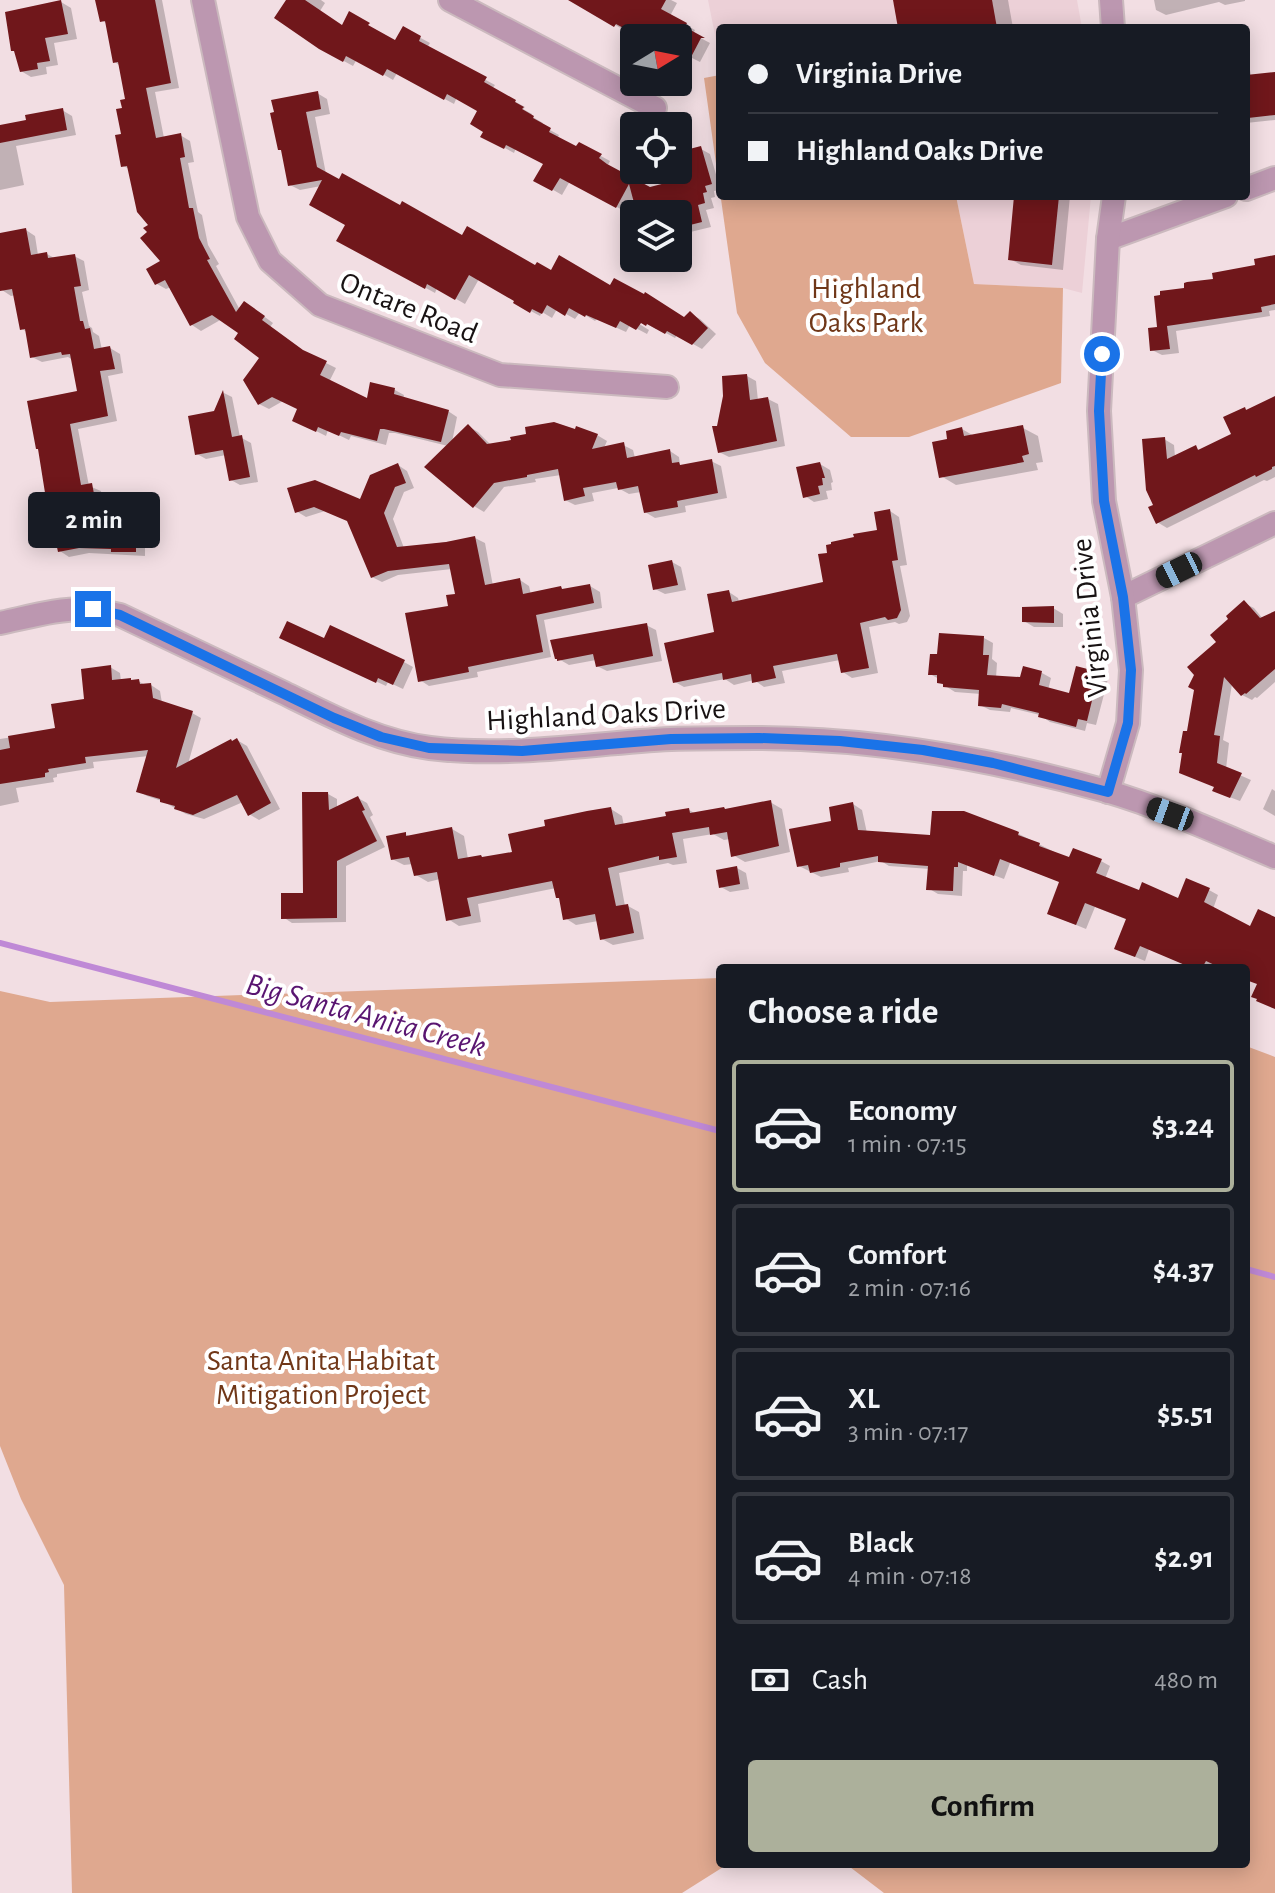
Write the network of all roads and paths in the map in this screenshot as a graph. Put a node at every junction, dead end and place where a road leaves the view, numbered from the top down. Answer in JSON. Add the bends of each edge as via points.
{"nodes":[{"id":1,"x":203,"y":0,"type":"edge"},
{"id":2,"x":450,"y":0,"type":"edge"},
{"id":3,"x":1111,"y":0,"type":"edge"},
{"id":4,"x":1113,"y":24,"type":"edge"},
{"id":5,"x":655,"y":108,"type":"dead end"},
{"id":6,"x":1275,"y":178,"type":"edge"},
{"id":7,"x":1250,"y":187,"type":"edge"},
{"id":8,"x":1113,"y":200,"type":"edge"},
{"id":9,"x":1215,"y":200,"type":"edge"},
{"id":10,"x":1108,"y":239,"type":"junction"},
{"id":11,"x":667,"y":387,"type":"dead end"},
{"id":12,"x":1275,"y":523,"type":"edge"},
{"id":13,"x":1123,"y":597,"type":"junction"},
{"id":14,"x":0,"y":623,"type":"edge"},
{"id":15,"x":1108,"y":792,"type":"junction"},
{"id":16,"x":1275,"y":857,"type":"edge"}],
"edges":[{"from":1,"to":11,"type":"street","name":"Ontare Road","via":[[248,217],[270,261],[320,305],[500,375]]},
{"from":2,"to":5,"type":"street"},
{"from":3,"to":4,"type":"street"},
{"from":6,"to":7,"type":"street"},
{"from":8,"to":10,"type":"street","name":"Virginia Drive"},
{"from":9,"to":10,"type":"street"},
{"from":10,"to":13,"type":"street","name":"Virginia Drive","via":[[1099,411],[1104,501]]},
{"from":12,"to":13,"type":"street"},
{"from":13,"to":15,"type":"street","name":"Virginia Drive","via":[[1131,670],[1128,723]]},
{"from":14,"to":15,"type":"street","name":"Highland Oaks Drive","via":[[57,610],[120,615],[334,718],[429,748],[522,751],[671,739],[840,741],[993,763]]},
{"from":15,"to":16,"type":"street","name":"Highland Oaks Drive"}]}
